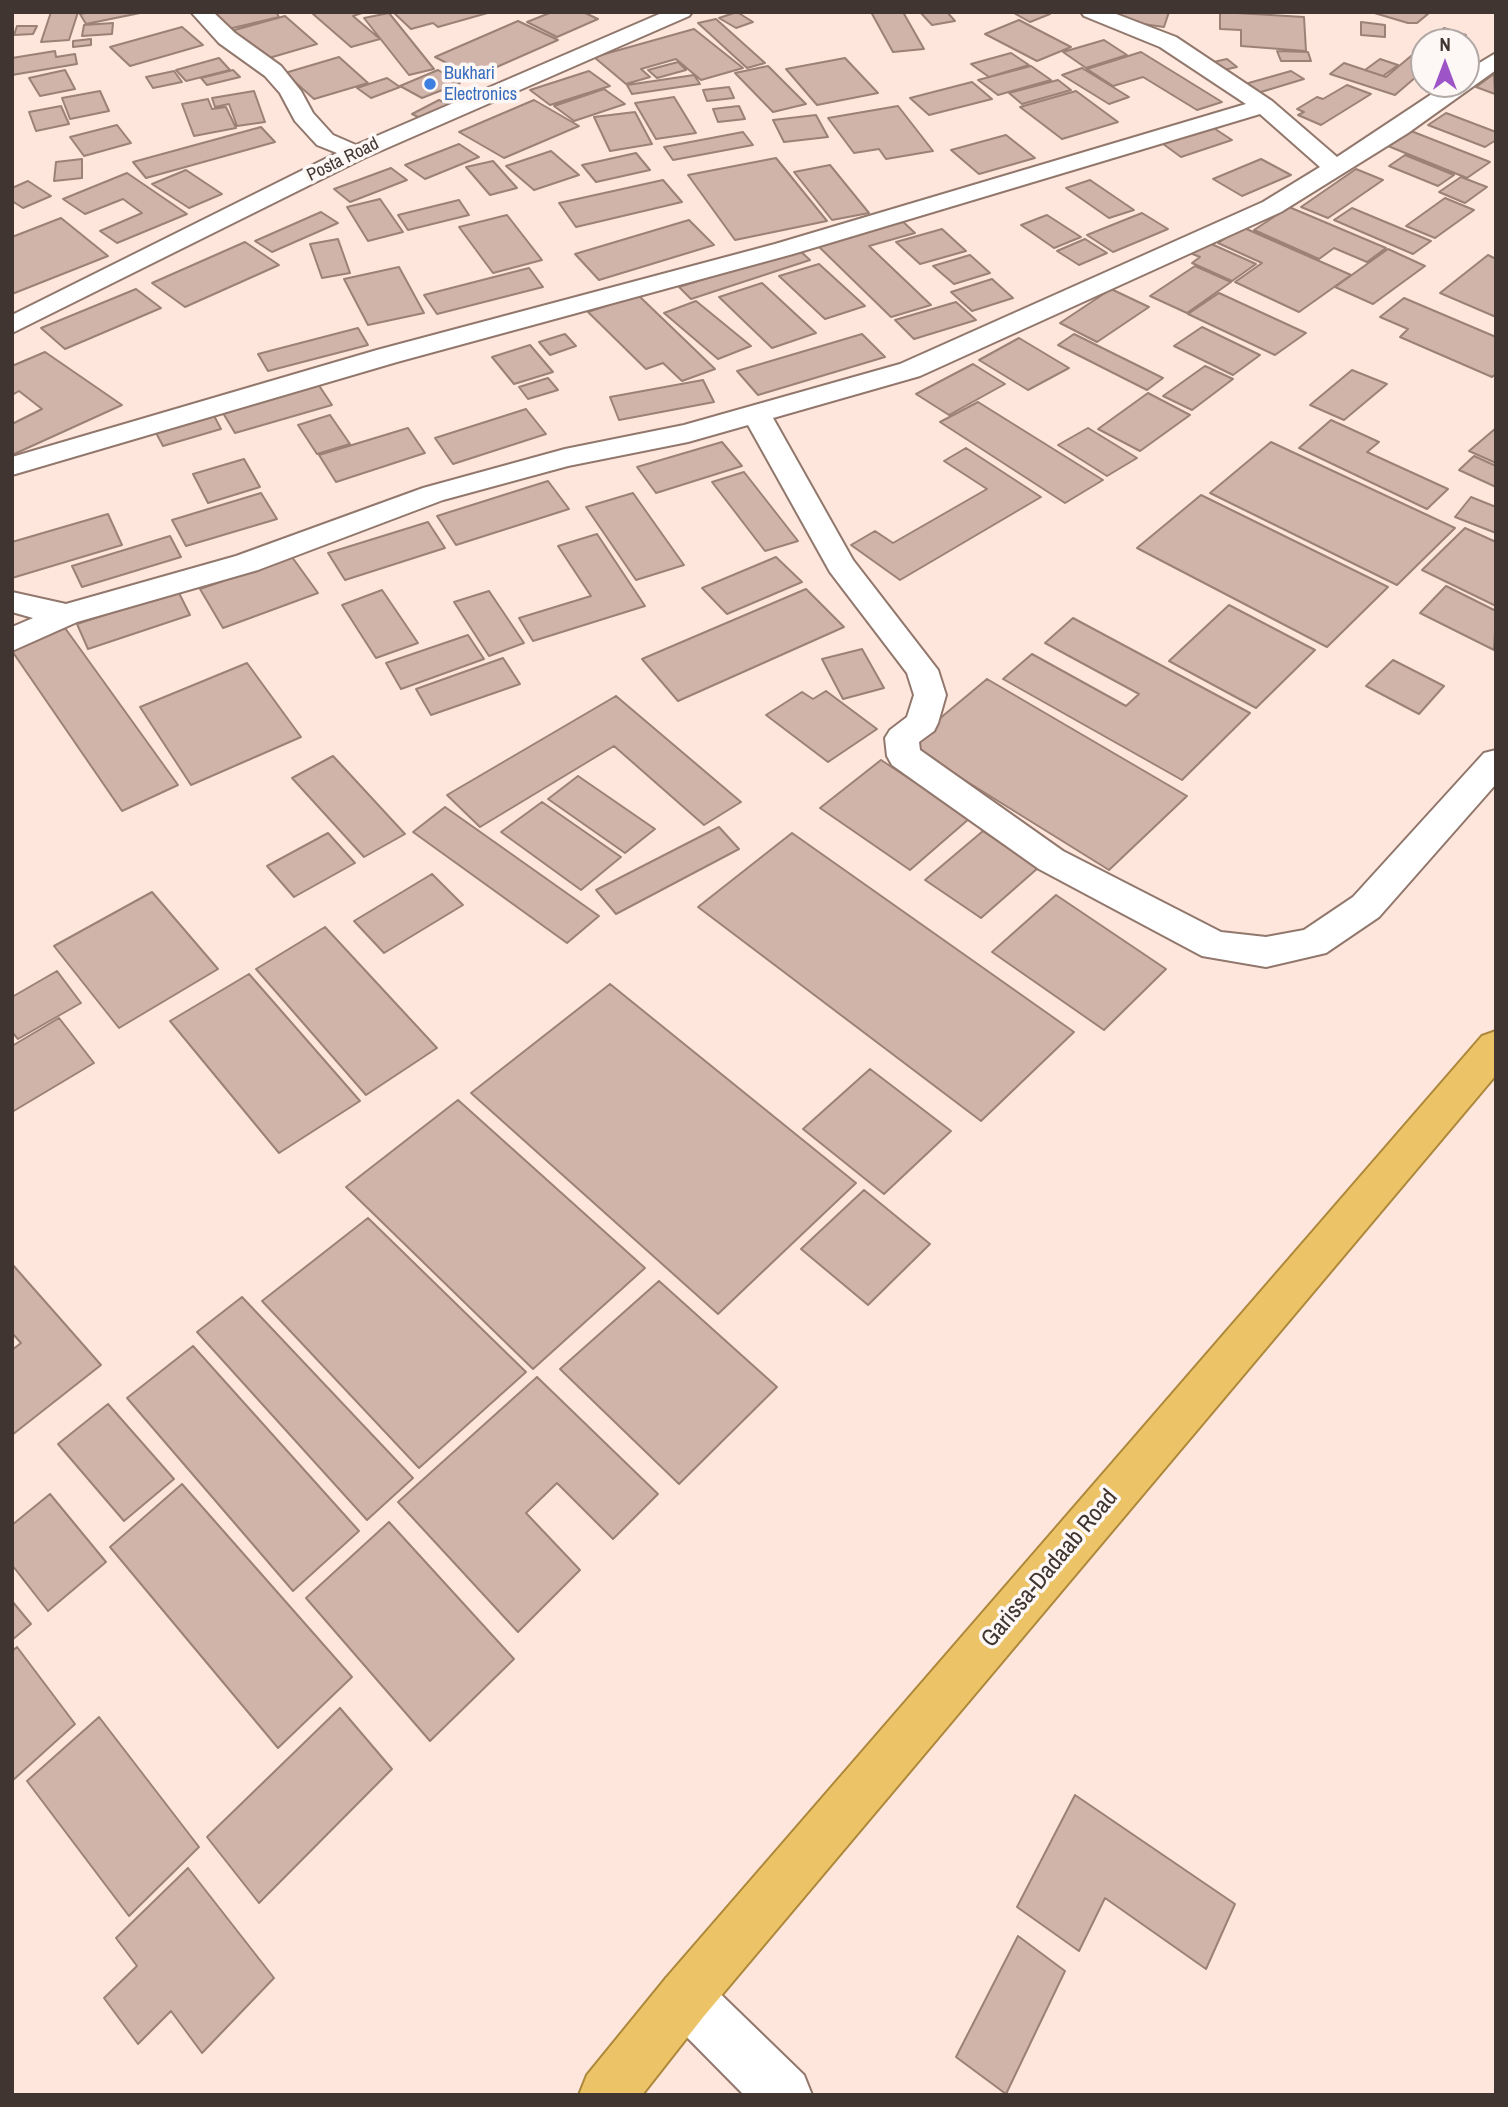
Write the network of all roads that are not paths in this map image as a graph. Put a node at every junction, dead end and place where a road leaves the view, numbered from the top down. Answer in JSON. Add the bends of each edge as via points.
{"nodes":[{"id":1,"x":201,"y":12,"type":"edge"},
{"id":2,"x":682,"y":12,"type":"edge"},
{"id":3,"x":1091,"y":12,"type":"edge"},
{"id":4,"x":616,"y":18,"type":"dead end"},
{"id":5,"x":641,"y":31,"type":"junction"},
{"id":6,"x":1496,"y":60,"type":"edge"},
{"id":7,"x":1480,"y":72,"type":"edge"},
{"id":8,"x":1442,"y":98,"type":"edge"},
{"id":9,"x":1264,"y":106,"type":"junction"},
{"id":10,"x":356,"y":153,"type":"junction"},
{"id":11,"x":1337,"y":169,"type":"junction"},
{"id":12,"x":12,"y":324,"type":"edge"},
{"id":13,"x":756,"y":414,"type":"junction"},
{"id":14,"x":12,"y":466,"type":"edge"},
{"id":15,"x":12,"y":602,"type":"edge"},
{"id":16,"x":65,"y":615,"type":"junction"},
{"id":17,"x":12,"y":640,"type":"edge"},
{"id":18,"x":1496,"y":762,"type":"edge"},
{"id":19,"x":1496,"y":1047,"type":"edge"},
{"id":20,"x":685,"y":1997,"type":"junction"},
{"id":21,"x":607,"y":2095,"type":"edge"},
{"id":22,"x":784,"y":2095,"type":"edge"}],
"edges":[{"from":1,"to":10,"type":"street","via":[[227,38],[273,71],[325,140]]},
{"from":2,"to":5,"type":"street","name":"Posta Road"},
{"from":3,"to":9,"type":"street","via":[[1168,42]]},
{"from":4,"to":5,"type":"street"},
{"from":5,"to":10,"type":"street","name":"Posta Road"},
{"from":6,"to":7,"type":"street"},
{"from":8,"to":11,"type":"street"},
{"from":9,"to":11,"type":"street"},
{"from":9,"to":14,"type":"street","via":[[784,248],[387,356]]},
{"from":10,"to":12,"type":"street","name":"Posta Road"},
{"from":11,"to":13,"type":"street","via":[[1272,207],[910,370]]},
{"from":13,"to":16,"type":"street","via":[[433,494],[247,564]]},
{"from":13,"to":18,"type":"street","via":[[841,565],[922,670],[930,695],[922,723],[902,738],[904,756],[1051,860],[1215,946],[1266,952],[1313,943],[1366,907]]},
{"from":15,"to":16,"type":"street"},
{"from":16,"to":17,"type":"street"},
{"from":19,"to":20,"type":"highway","name":"Garissa-Dadaab Road"},
{"from":20,"to":21,"type":"highway","name":"Garissa-Dadaab Road"},
{"from":20,"to":22,"type":"street"}]}
